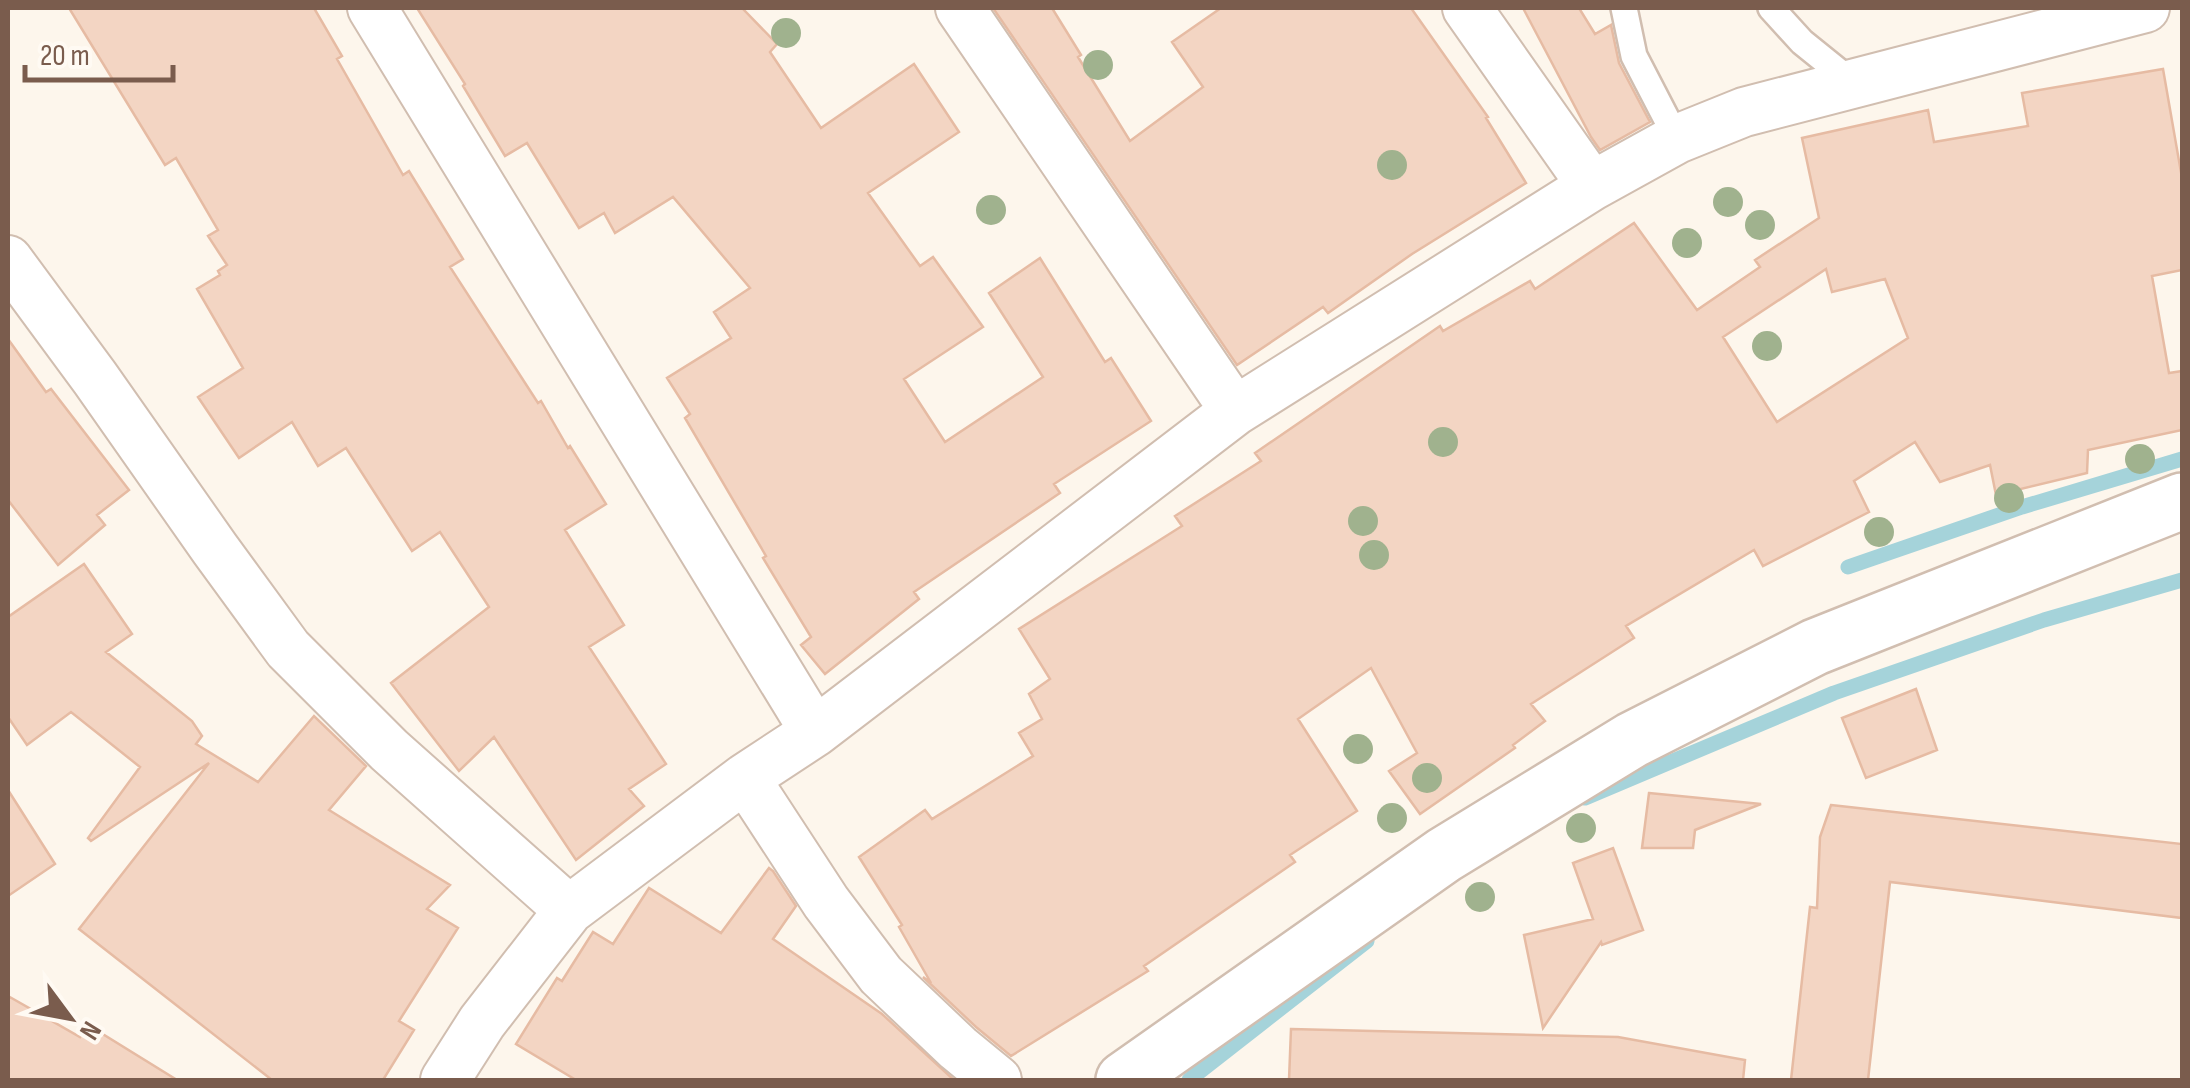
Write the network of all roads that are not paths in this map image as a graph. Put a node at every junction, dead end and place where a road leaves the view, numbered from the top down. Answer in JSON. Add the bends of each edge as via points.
{"nodes":[{"id":1,"x":372,"y":8,"type":"edge"},
{"id":2,"x":960,"y":8,"type":"edge"},
{"id":3,"x":1467,"y":8,"type":"edge"},
{"id":4,"x":1624,"y":8,"type":"edge"},
{"id":5,"x":1771,"y":8,"type":"edge"},
{"id":6,"x":2145,"y":8,"type":"edge"},
{"id":7,"x":1854,"y":84,"type":"junction"},
{"id":8,"x":1678,"y":139,"type":"junction"},
{"id":9,"x":1592,"y":186,"type":"junction"},
{"id":10,"x":8,"y":260,"type":"edge"},
{"id":11,"x":1235,"y":412,"type":"junction"},
{"id":12,"x":2182,"y":501,"type":"edge"},
{"id":13,"x":815,"y":732,"type":"junction"},
{"id":14,"x":745,"y":778,"type":"junction"},
{"id":15,"x":569,"y":910,"type":"junction"},
{"id":16,"x":446,"y":1080,"type":"edge"},
{"id":17,"x":997,"y":1080,"type":"edge"},
{"id":18,"x":1124,"y":1080,"type":"edge"}],
"edges":[{"from":1,"to":13,"type":"street"},
{"from":2,"to":11,"type":"street"},
{"from":3,"to":9,"type":"street"},
{"from":4,"to":8,"type":"lane","via":[[1634,56]]},
{"from":5,"to":7,"type":"lane"},
{"from":6,"to":7,"type":"street"},
{"from":7,"to":8,"type":"street","via":[[1744,112]]},
{"from":8,"to":9,"type":"street"},
{"from":9,"to":11,"type":"street"},
{"from":10,"to":15,"type":"street","via":[[288,649],[388,750]]},
{"from":11,"to":13,"type":"street"},
{"from":12,"to":18,"type":"street","via":[[1814,647],[1632,740],[1444,855]]},
{"from":13,"to":14,"type":"street"},
{"from":14,"to":15,"type":"street"},
{"from":14,"to":17,"type":"street","via":[[881,975]]},
{"from":15,"to":16,"type":"street"}]}
